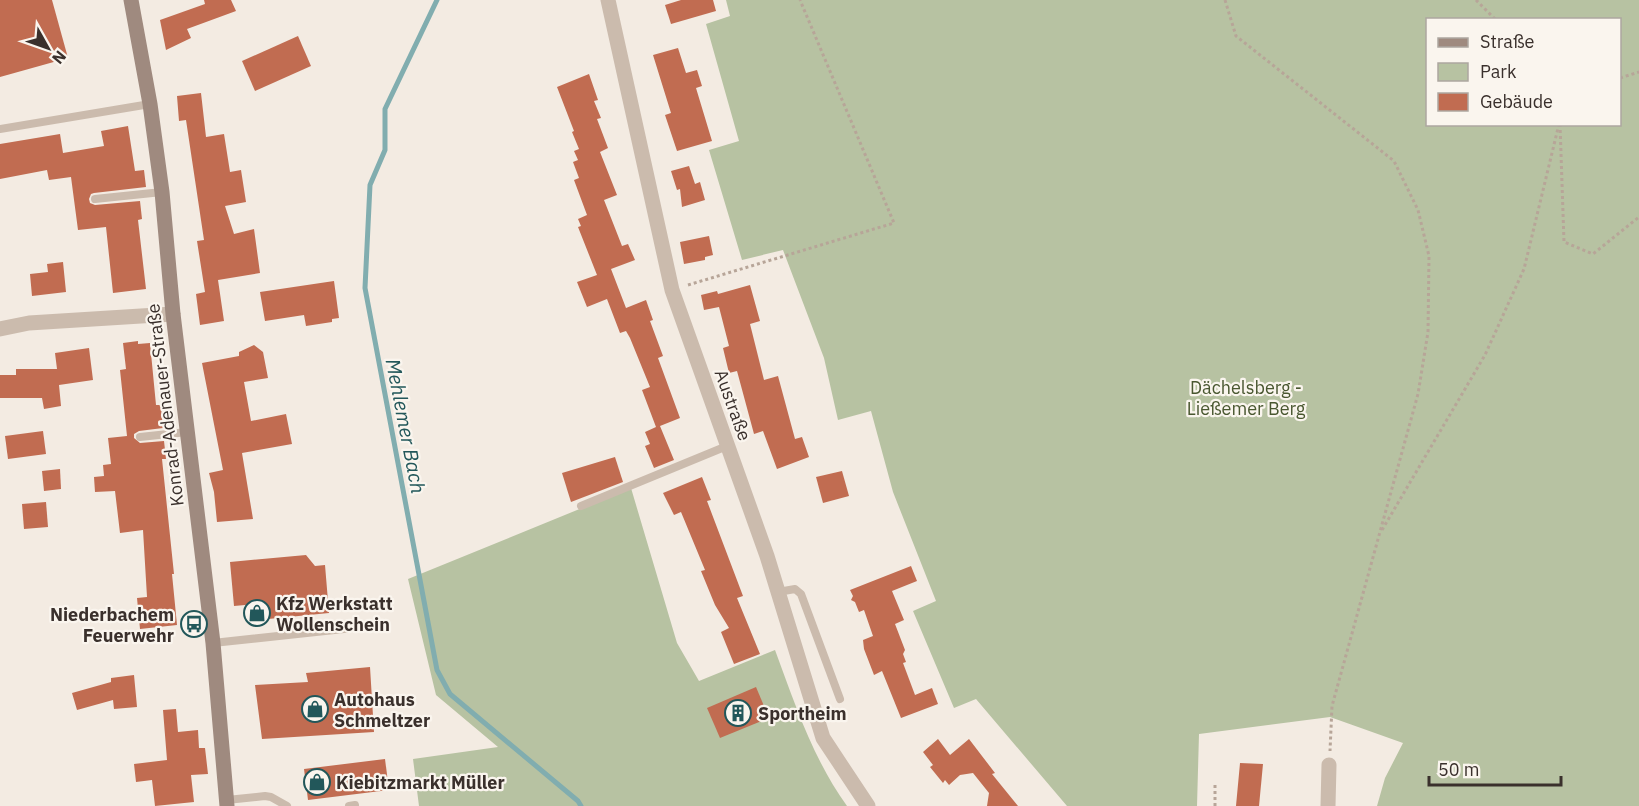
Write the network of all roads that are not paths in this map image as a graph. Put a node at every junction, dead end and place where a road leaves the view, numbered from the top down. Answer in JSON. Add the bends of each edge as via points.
{"nodes":[{"id":1,"x":130,"y":0,"type":"edge"},
{"id":2,"x":608,"y":0,"type":"edge"},
{"id":3,"x":150,"y":104,"type":"junction"},
{"id":4,"x":0,"y":129,"type":"edge"},
{"id":5,"x":162,"y":192,"type":"junction"},
{"id":6,"x":94,"y":199,"type":"dead end"},
{"id":7,"x":173,"y":314,"type":"junction"},
{"id":8,"x":0,"y":329,"type":"edge"},
{"id":9,"x":187,"y":432,"type":"junction"},
{"id":10,"x":141,"y":437,"type":"dead end"},
{"id":11,"x":727,"y":446,"type":"junction"},
{"id":12,"x":581,"y":506,"type":"dead end"},
{"id":13,"x":778,"y":592,"type":"junction"},
{"id":14,"x":353,"y":628,"type":"dead end"},
{"id":15,"x":213,"y":643,"type":"junction"},
{"id":16,"x":840,"y":699,"type":"dead end"},
{"id":17,"x":1329,"y":765,"type":"road end"},
{"id":18,"x":227,"y":803,"type":"edge"},
{"id":19,"x":287,"y":806,"type":"edge"},
{"id":20,"x":349,"y":806,"type":"edge"},
{"id":21,"x":355,"y":806,"type":"edge"},
{"id":22,"x":868,"y":806,"type":"edge"},
{"id":23,"x":1328,"y":806,"type":"edge"}],
"edges":[{"from":1,"to":3,"type":"main road","name":"Konrad-Adenauer-Straße"},
{"from":2,"to":11,"type":"street","name":"Austraße","via":[[672,290]]},
{"from":3,"to":4,"type":"lane"},
{"from":3,"to":5,"type":"main road","name":"Konrad-Adenauer-Straße"},
{"from":5,"to":6,"type":"lane"},
{"from":5,"to":7,"type":"main road","name":"Konrad-Adenauer-Straße"},
{"from":7,"to":8,"type":"street","via":[[29,323]]},
{"from":7,"to":9,"type":"main road","name":"Konrad-Adenauer-Straße"},
{"from":9,"to":10,"type":"lane"},
{"from":9,"to":15,"type":"main road","name":"Konrad-Adenauer-Straße"},
{"from":11,"to":12,"type":"lane"},
{"from":11,"to":13,"type":"street","name":"Austraße"},
{"from":13,"to":16,"type":"lane","via":[[795,590],[801,594]]},
{"from":13,"to":22,"type":"street","name":"Austraße","via":[[823,738]]},
{"from":14,"to":15,"type":"lane"},
{"from":15,"to":18,"type":"main road","name":"Konrad-Adenauer-Straße"},
{"from":17,"to":23,"type":"street"},
{"from":18,"to":19,"type":"lane","via":[[265,796]]},
{"from":20,"to":21,"type":"lane"}]}
